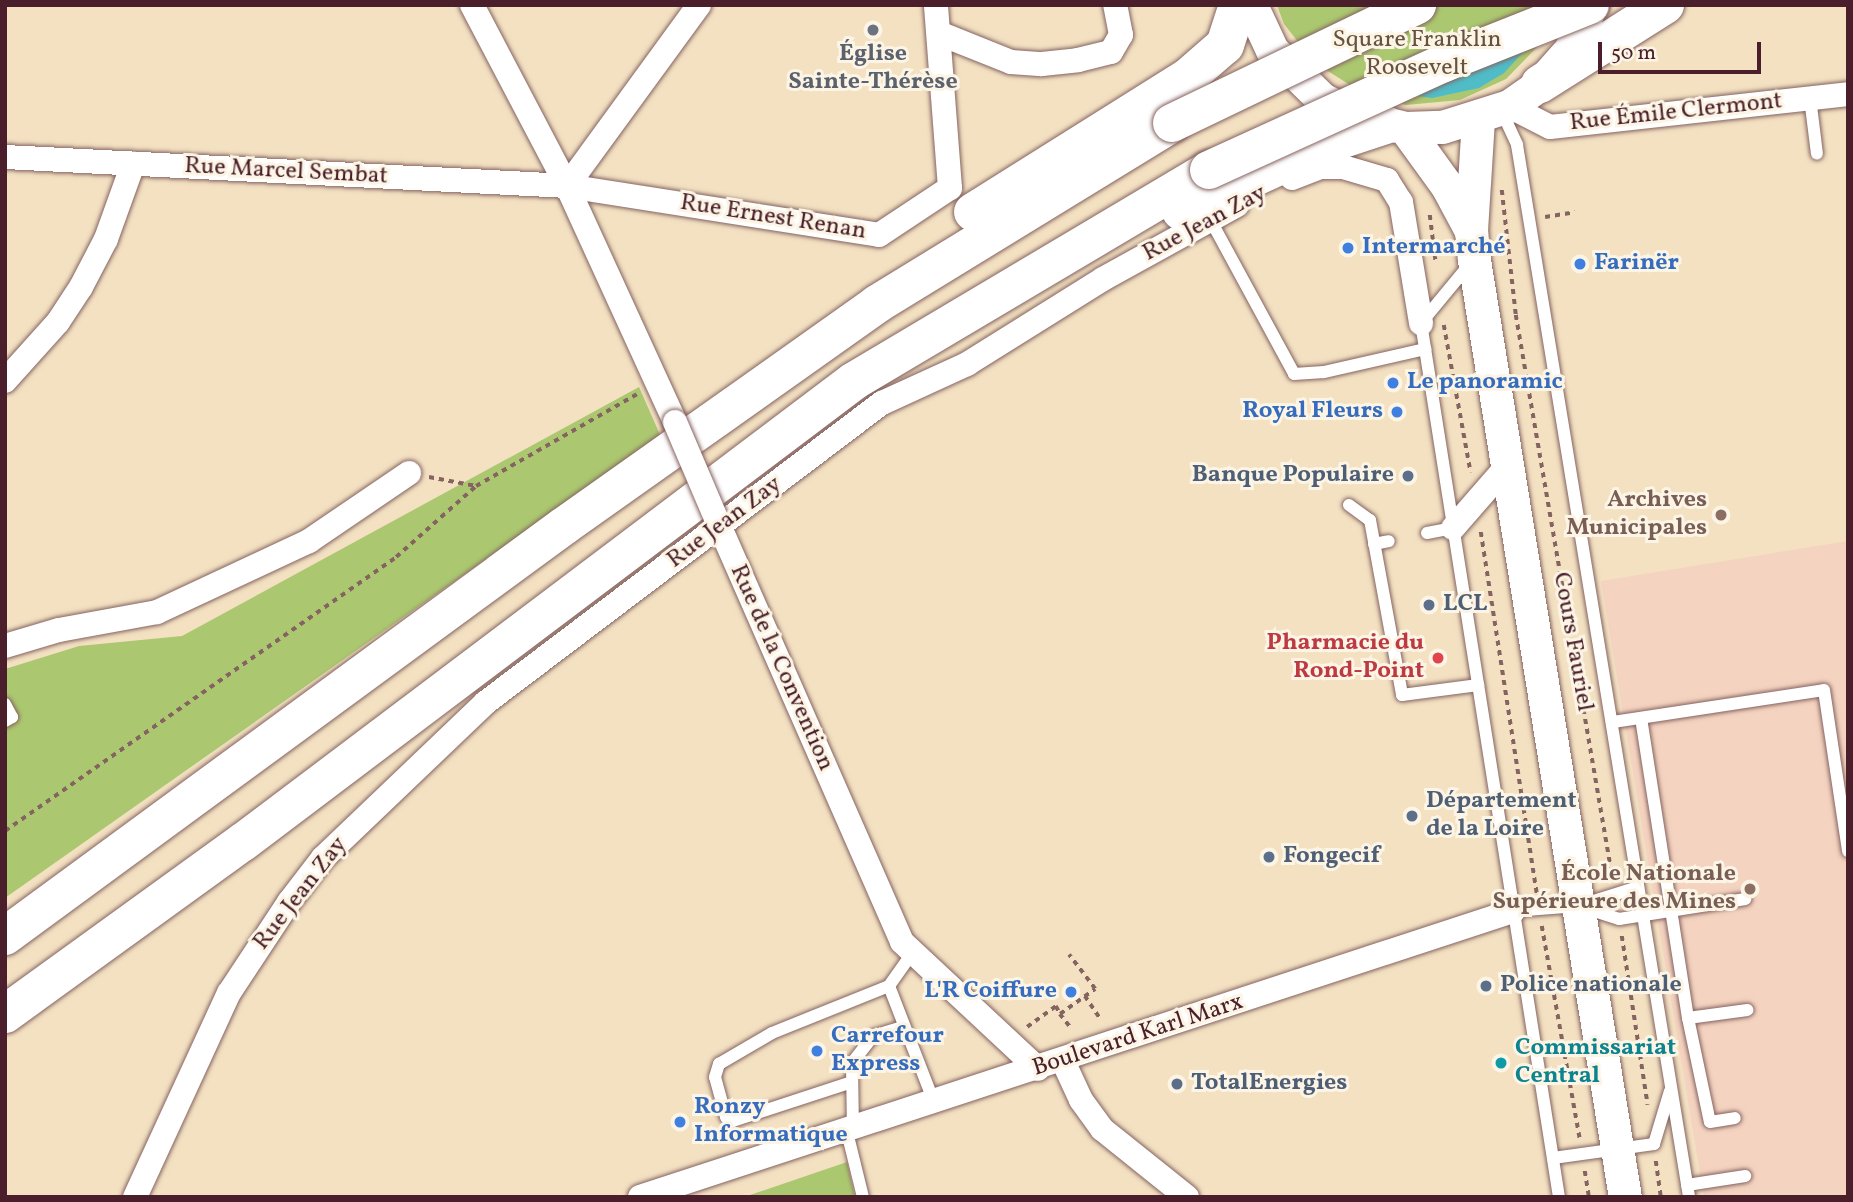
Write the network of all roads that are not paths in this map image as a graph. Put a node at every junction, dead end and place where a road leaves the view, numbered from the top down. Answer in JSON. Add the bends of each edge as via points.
{"nodes":[{"id":1,"x":472,"y":5,"type":"edge"},
{"id":2,"x":699,"y":5,"type":"edge"},
{"id":3,"x":936,"y":5,"type":"edge"},
{"id":4,"x":1115,"y":5,"type":"edge"},
{"id":5,"x":1238,"y":5,"type":"edge"},
{"id":6,"x":1251,"y":5,"type":"edge"},
{"id":7,"x":1416,"y":5,"type":"edge"},
{"id":8,"x":1591,"y":5,"type":"edge"},
{"id":9,"x":1665,"y":5,"type":"edge"},
{"id":10,"x":941,"y":34,"type":"junction"},
{"id":11,"x":1540,"y":84,"type":"junction"},
{"id":12,"x":1848,"y":94,"type":"edge"},
{"id":13,"x":1810,"y":98,"type":"junction"},
{"id":14,"x":1496,"y":112,"type":"junction"},
{"id":15,"x":1396,"y":126,"type":"junction"},
{"id":16,"x":1817,"y":154,"type":"dead end"},
{"id":17,"x":5,"y":157,"type":"edge"},
{"id":18,"x":134,"y":164,"type":"junction"},
{"id":19,"x":567,"y":186,"type":"junction"},
{"id":20,"x":1210,"y":219,"type":"junction"},
{"id":21,"x":1473,"y":245,"type":"junction"},
{"id":22,"x":877,"y":304,"type":"junction"},
{"id":23,"x":1420,"y":323,"type":"junction"},
{"id":24,"x":1425,"y":349,"type":"junction"},
{"id":25,"x":854,"y":381,"type":"junction"},
{"id":26,"x":5,"y":382,"type":"edge"},
{"id":27,"x":1508,"y":464,"type":"junction"},
{"id":28,"x":409,"y":473,"type":"road end"},
{"id":29,"x":1349,"y":505,"type":"dead end"},
{"id":30,"x":718,"y":523,"type":"junction"},
{"id":31,"x":1453,"y":528,"type":"junction"},
{"id":32,"x":1427,"y":533,"type":"dead end"},
{"id":33,"x":1389,"y":541,"type":"dead end"},
{"id":34,"x":1374,"y":544,"type":"junction"},
{"id":35,"x":5,"y":646,"type":"edge"},
{"id":36,"x":1478,"y":685,"type":"junction"},
{"id":37,"x":5,"y":704,"type":"edge"},
{"id":38,"x":1642,"y":718,"type":"junction"},
{"id":39,"x":5,"y":721,"type":"edge"},
{"id":40,"x":1613,"y":722,"type":"junction"},
{"id":41,"x":1848,"y":851,"type":"edge"},
{"id":42,"x":1638,"y":887,"type":"junction"},
{"id":43,"x":1745,"y":899,"type":"dead end"},
{"id":44,"x":1578,"y":906,"type":"junction"},
{"id":45,"x":1673,"y":910,"type":"junction"},
{"id":46,"x":1513,"y":911,"type":"junction"},
{"id":47,"x":1643,"y":916,"type":"junction"},
{"id":48,"x":5,"y":936,"type":"edge"},
{"id":49,"x":913,"y":952,"type":"junction"},
{"id":50,"x":890,"y":986,"type":"junction"},
{"id":51,"x":1747,"y":1010,"type":"dead end"},
{"id":52,"x":5,"y":1014,"type":"edge"},
{"id":53,"x":1688,"y":1018,"type":"junction"},
{"id":54,"x":903,"y":1027,"type":"junction"},
{"id":55,"x":1063,"y":1061,"type":"junction"},
{"id":56,"x":1038,"y":1069,"type":"junction"},
{"id":57,"x":852,"y":1082,"type":"junction"},
{"id":58,"x":1671,"y":1087,"type":"junction"},
{"id":59,"x":934,"y":1102,"type":"junction"},
{"id":60,"x":1735,"y":1118,"type":"dead end"},
{"id":61,"x":850,"y":1131,"type":"junction"},
{"id":62,"x":1617,"y":1150,"type":"junction"},
{"id":63,"x":1553,"y":1158,"type":"junction"},
{"id":64,"x":1745,"y":1176,"type":"dead end"},
{"id":65,"x":1688,"y":1191,"type":"edge"},
{"id":66,"x":135,"y":1197,"type":"edge"},
{"id":67,"x":640,"y":1197,"type":"edge"},
{"id":68,"x":863,"y":1197,"type":"edge"},
{"id":69,"x":1187,"y":1197,"type":"edge"},
{"id":70,"x":1559,"y":1197,"type":"edge"},
{"id":71,"x":1625,"y":1197,"type":"edge"}],
"edges":[{"from":1,"to":19,"type":"street","name":"Rue de la Convention"},
{"from":2,"to":19,"type":"street"},
{"from":3,"to":10,"type":"street","name":"Rue Ernest Renan"},
{"from":4,"to":10,"type":"street","via":[[1122,35],[1111,52],[1078,60],[1042,65],[1011,62]]},
{"from":5,"to":22,"type":"highway","via":[[1225,45],[1187,78],[911,250]]},
{"from":6,"to":15,"type":"main road","via":[[1272,50],[1295,77],[1322,99]]},
{"from":7,"to":22,"type":"highway","bridge":true,"via":[[1172,123]]},
{"from":8,"to":11,"type":"main road","via":[[1570,50]]},
{"from":8,"to":25,"type":"highway","bridge":true,"via":[[1444,63],[1209,170]]},
{"from":9,"to":11,"type":"highway"},
{"from":10,"to":19,"type":"street","name":"Rue Ernest Renan","via":[[950,188],[879,234]]},
{"from":11,"to":14,"type":"main road"},
{"from":12,"to":13,"type":"street","name":"Rue Émile Clermont"},
{"from":13,"to":14,"type":"street","name":"Rue Émile Clermont","via":[[1549,127]]},
{"from":13,"to":16,"type":"lane"},
{"from":14,"to":15,"type":"main road","via":[[1442,127]]},
{"from":14,"to":21,"type":"main road","name":"Cours Fauriel"},
{"from":14,"to":40,"type":"lane","name":"Cours Fauriel","via":[[1517,145]]},
{"from":15,"to":21,"type":"main road","name":"Cours Fauriel","via":[[1447,186]]},
{"from":15,"to":25,"type":"highway","via":[[1325,145],[1168,217],[963,337]]},
{"from":17,"to":18,"type":"street","name":"Rue Marcel Sembat"},
{"from":18,"to":19,"type":"street","name":"Rue Marcel Sembat"},
{"from":18,"to":26,"type":"street","via":[[106,239],[81,287],[58,322]]},
{"from":19,"to":30,"type":"street","name":"Rue de la Convention","bridge":true},
{"from":20,"to":23,"type":"street","name":"Rue Jean Zay","via":[[1321,167],[1354,167],[1387,180],[1404,212]]},
{"from":20,"to":24,"type":"lane","via":[[1294,374]]},
{"from":20,"to":30,"type":"street","name":"Rue Jean Zay","via":[[967,364],[882,403]]},
{"from":21,"to":23,"type":"lane"},
{"from":21,"to":27,"type":"main road","name":"Cours Fauriel"},
{"from":22,"to":48,"type":"highway"},
{"from":23,"to":24,"type":"lane"},
{"from":24,"to":31,"type":"lane"},
{"from":25,"to":52,"type":"highway","via":[[243,842]]},
{"from":27,"to":31,"type":"street"},
{"from":27,"to":44,"type":"main road","name":"Cours Fauriel"},
{"from":28,"to":35,"type":"street","via":[[309,541],[157,612],[59,630]]},
{"from":29,"to":34,"type":"lane","via":[[1370,520]]},
{"from":30,"to":49,"type":"street","name":"Rue de la Convention","via":[[902,942]]},
{"from":30,"to":66,"type":"street","name":"Rue Jean Zay","via":[[533,663],[420,762],[323,858],[229,993]]},
{"from":31,"to":32,"type":"lane"},
{"from":31,"to":36,"type":"lane"},
{"from":33,"to":34,"type":"lane"},
{"from":34,"to":36,"type":"lane","via":[[1402,695]]},
{"from":36,"to":46,"type":"lane"},
{"from":37,"to":39,"type":"lane","via":[[12,717]]},
{"from":38,"to":40,"type":"lane"},
{"from":38,"to":41,"type":"lane","via":[[1824,690]]},
{"from":38,"to":45,"type":"lane"},
{"from":40,"to":42,"type":"lane","name":"Cours Fauriel"},
{"from":42,"to":44,"type":"lane","name":"Boulevard Karl Marx"},
{"from":42,"to":47,"type":"lane","name":"Cours Fauriel"},
{"from":43,"to":45,"type":"lane"},
{"from":44,"to":46,"type":"lane","name":"Boulevard Karl Marx"},
{"from":44,"to":47,"type":"lane","via":[[1619,919]]},
{"from":44,"to":62,"type":"main road","name":"Cours Fauriel"},
{"from":45,"to":47,"type":"lane"},
{"from":45,"to":53,"type":"lane"},
{"from":46,"to":55,"type":"street","name":"Boulevard Karl Marx"},
{"from":46,"to":63,"type":"lane"},
{"from":47,"to":58,"type":"lane","name":"Cours Fauriel"},
{"from":49,"to":50,"type":"lane"},
{"from":49,"to":56,"type":"street","name":"Rue de la Convention"},
{"from":50,"to":54,"type":"lane"},
{"from":50,"to":57,"type":"lane","via":[[772,1033],[719,1064],[715,1077],[726,1117],[733,1121]]},
{"from":51,"to":53,"type":"lane"},
{"from":53,"to":60,"type":"lane","via":[[1710,1122]]},
{"from":54,"to":57,"type":"lane","via":[[873,1036],[852,1063]]},
{"from":54,"to":59,"type":"lane"},
{"from":55,"to":56,"type":"street","name":"Boulevard Karl Marx"},
{"from":55,"to":69,"type":"street","via":[[1081,1100],[1102,1129]]},
{"from":56,"to":59,"type":"street","name":"Boulevard Karl Marx"},
{"from":57,"to":61,"type":"lane"},
{"from":58,"to":62,"type":"lane","via":[[1654,1144]]},
{"from":58,"to":65,"type":"lane","name":"Cours Fauriel"},
{"from":59,"to":61,"type":"street","name":"Boulevard Karl Marx"},
{"from":61,"to":67,"type":"street","name":"Boulevard Karl Marx"},
{"from":61,"to":68,"type":"lane"},
{"from":62,"to":63,"type":"lane"},
{"from":62,"to":71,"type":"main road","name":"Cours Fauriel"},
{"from":63,"to":70,"type":"lane"},
{"from":64,"to":65,"type":"lane"}]}
